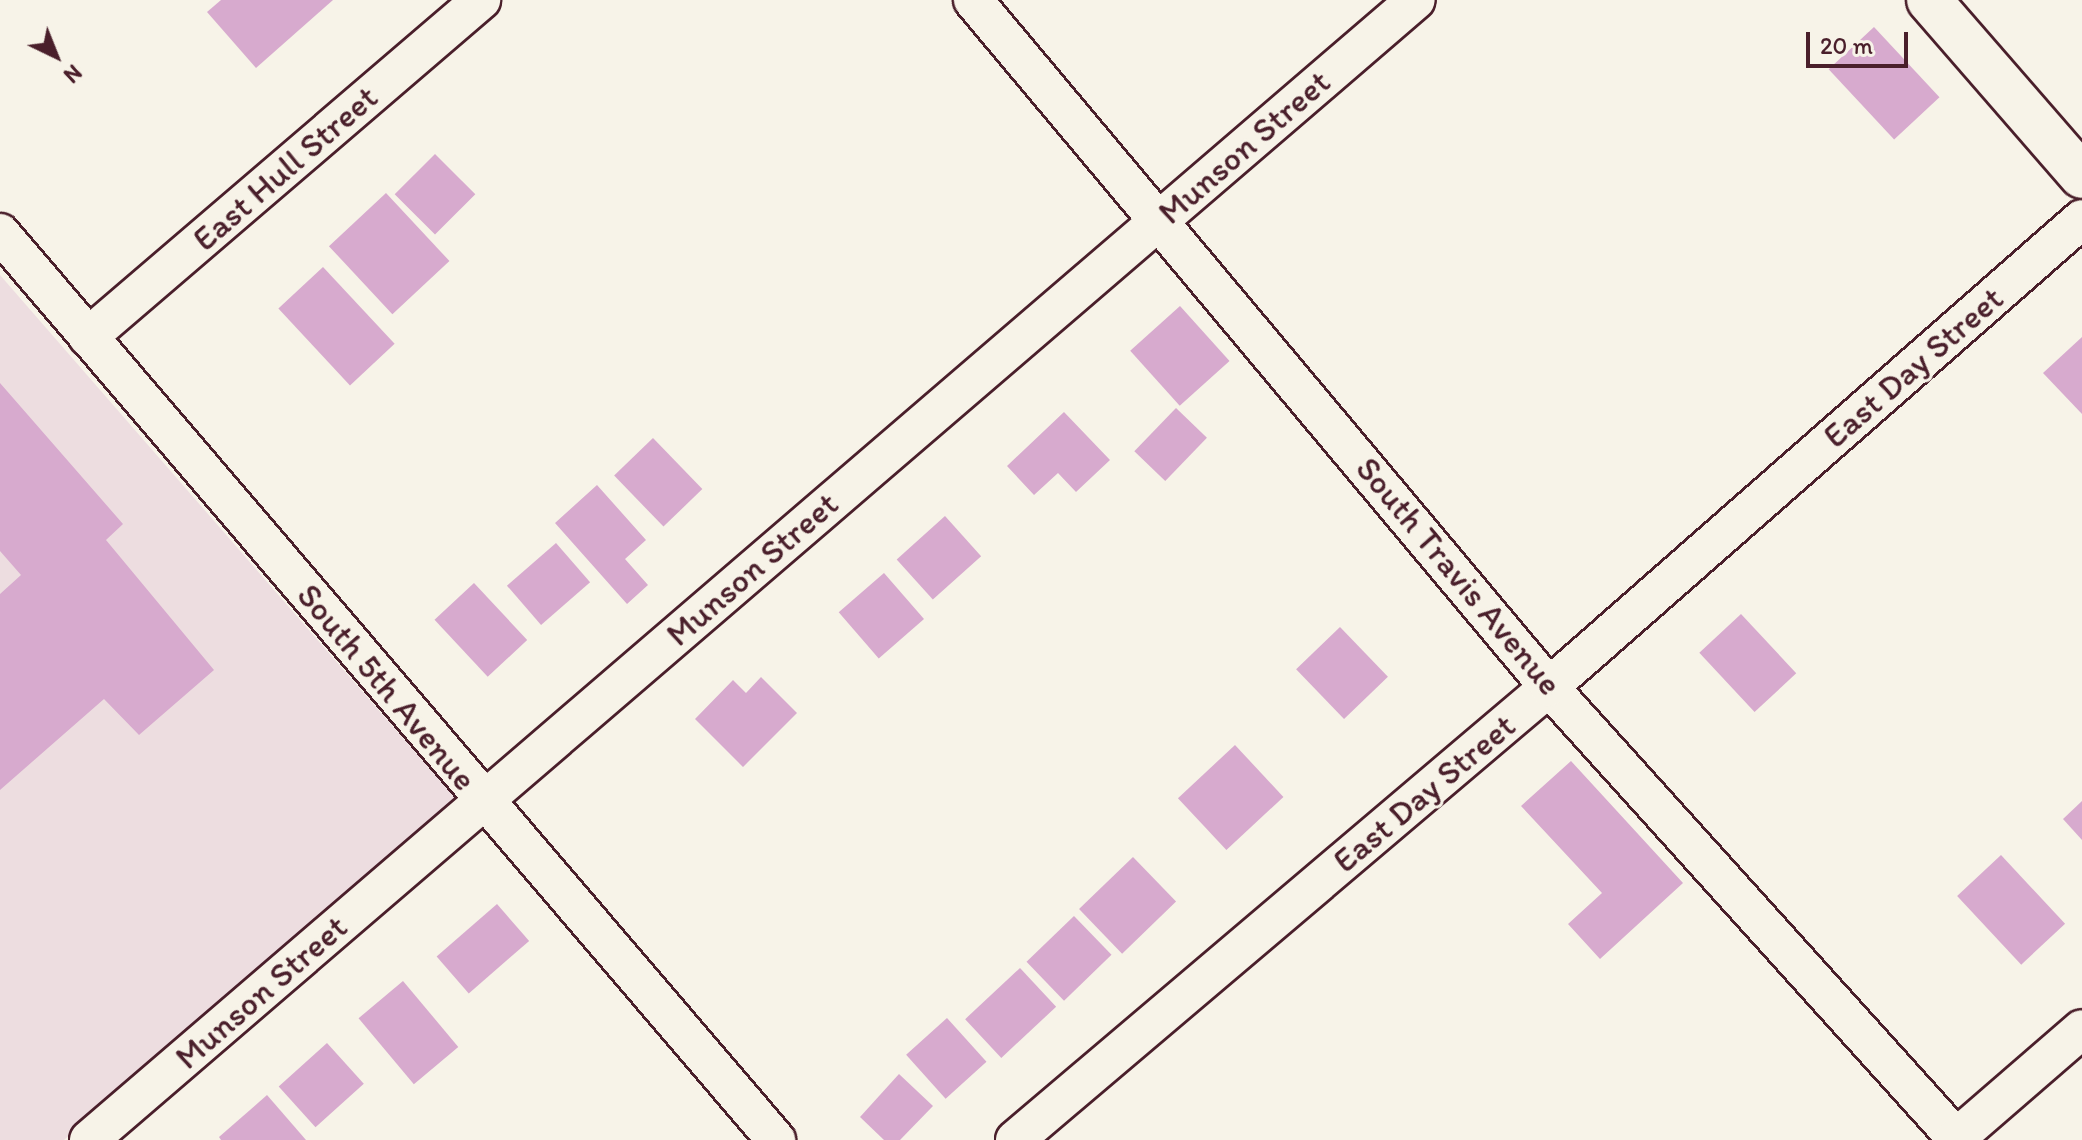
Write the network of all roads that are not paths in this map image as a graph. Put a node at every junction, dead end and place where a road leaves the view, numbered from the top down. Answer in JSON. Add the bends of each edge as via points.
{"nodes":[{"id":1,"x":481,"y":0,"type":"edge"},
{"id":2,"x":973,"y":0,"type":"edge"},
{"id":3,"x":1416,"y":0,"type":"edge"},
{"id":4,"x":1929,"y":0,"type":"edge"},
{"id":5,"x":2082,"y":176,"type":"edge"},
{"id":6,"x":1162,"y":217,"type":"junction"},
{"id":7,"x":2082,"y":219,"type":"edge"},
{"id":8,"x":0,"y":233,"type":"edge"},
{"id":9,"x":88,"y":337,"type":"junction"},
{"id":10,"x":1549,"y":687,"type":"junction"},
{"id":11,"x":483,"y":800,"type":"junction"},
{"id":12,"x":2082,"y":1029,"type":"edge"},
{"id":13,"x":1956,"y":1139,"type":"edge"},
{"id":14,"x":89,"y":1140,"type":"edge"},
{"id":15,"x":776,"y":1140,"type":"edge"},
{"id":16,"x":1015,"y":1140,"type":"edge"}],
"edges":[{"from":1,"to":9,"type":"street","name":"East Hull Street"},
{"from":2,"to":6,"type":"street","name":"South Travis Avenue"},
{"from":3,"to":6,"type":"street","name":"Munson Street"},
{"from":4,"to":5,"type":"main road"},
{"from":6,"to":10,"type":"street","name":"South Travis Avenue"},
{"from":6,"to":11,"type":"street","name":"Munson Street"},
{"from":7,"to":10,"type":"street","name":"East Day Street"},
{"from":8,"to":9,"type":"street","name":"South 5th Avenue"},
{"from":9,"to":11,"type":"street","name":"South 5th Avenue"},
{"from":10,"to":13,"type":"street","name":"South Travis Avenue"},
{"from":10,"to":16,"type":"street","name":"East Day Street"},
{"from":11,"to":14,"type":"street","name":"Munson Street"},
{"from":11,"to":15,"type":"street","name":"South 5th Avenue"},
{"from":12,"to":13,"type":"street"}]}
